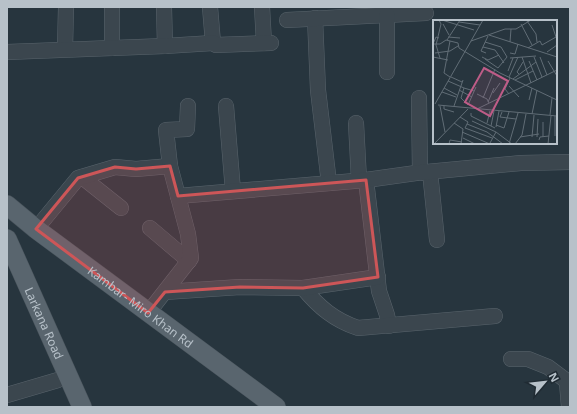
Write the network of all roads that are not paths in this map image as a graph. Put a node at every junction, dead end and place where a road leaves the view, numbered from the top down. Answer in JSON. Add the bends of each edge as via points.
{"nodes":[{"id":1,"x":66,"y":7,"type":"edge"},
{"id":2,"x":112,"y":7,"type":"edge"},
{"id":3,"x":164,"y":7,"type":"edge"},
{"id":4,"x":210,"y":7,"type":"edge"},
{"id":5,"x":262,"y":7,"type":"edge"},
{"id":6,"x":378,"y":13,"type":"edge"},
{"id":7,"x":426,"y":13,"type":"dead end"},
{"id":8,"x":295,"y":15,"type":"edge"},
{"id":9,"x":315,"y":18,"type":"junction"},
{"id":10,"x":213,"y":43,"type":"junction"},
{"id":11,"x":165,"y":46,"type":"junction"},
{"id":12,"x":112,"y":48,"type":"junction"},
{"id":13,"x":65,"y":49,"type":"junction"},
{"id":14,"x":7,"y":52,"type":"edge"},
{"id":15,"x":387,"y":72,"type":"dead end"},
{"id":16,"x":418,"y":98,"type":"dead end"},
{"id":17,"x":188,"y":106,"type":"dead end"},
{"id":18,"x":226,"y":106,"type":"dead end"},
{"id":19,"x":356,"y":123,"type":"dead end"},
{"id":20,"x":570,"y":162,"type":"edge"},
{"id":21,"x":170,"y":166,"type":"junction"},
{"id":22,"x":425,"y":172,"type":"junction"},
{"id":23,"x":82,"y":177,"type":"junction"},
{"id":24,"x":363,"y":180,"type":"junction"},
{"id":25,"x":329,"y":183,"type":"junction"},
{"id":26,"x":233,"y":191,"type":"junction"},
{"id":27,"x":178,"y":196,"type":"junction"},
{"id":28,"x":7,"y":205,"type":"edge"},
{"id":29,"x":121,"y":208,"type":"dead end"},
{"id":30,"x":150,"y":228,"type":"dead end"},
{"id":31,"x":36,"y":229,"type":"junction"},
{"id":32,"x":7,"y":239,"type":"edge"},
{"id":33,"x":437,"y":240,"type":"dead end"},
{"id":34,"x":189,"y":261,"type":"junction"},
{"id":35,"x":7,"y":262,"type":"edge"},
{"id":36,"x":378,"y":277,"type":"junction"},
{"id":37,"x":303,"y":288,"type":"junction"},
{"id":38,"x":165,"y":292,"type":"junction"},
{"id":39,"x":148,"y":313,"type":"junction"},
{"id":40,"x":36,"y":316,"type":"junction"},
{"id":41,"x":494,"y":316,"type":"dead end"},
{"id":42,"x":389,"y":326,"type":"junction"},
{"id":43,"x":511,"y":359,"type":"dead end"},
{"id":44,"x":58,"y":380,"type":"junction"},
{"id":45,"x":7,"y":395,"type":"edge"},
{"id":46,"x":71,"y":407,"type":"edge"},
{"id":47,"x":82,"y":407,"type":"edge"},
{"id":48,"x":276,"y":407,"type":"edge"},
{"id":49,"x":569,"y":407,"type":"edge"}],
"edges":[{"from":1,"to":13,"type":"street"},
{"from":2,"to":12,"type":"street"},
{"from":3,"to":11,"type":"street"},
{"from":4,"to":10,"type":"street"},
{"from":5,"to":10,"type":"street","via":[[268,43]]},
{"from":6,"to":7,"type":"street"},
{"from":6,"to":9,"type":"street"},
{"from":6,"to":15,"type":"street"},
{"from":8,"to":9,"type":"street"},
{"from":9,"to":25,"type":"street","via":[[318,90]]},
{"from":10,"to":11,"type":"street"},
{"from":11,"to":12,"type":"street"},
{"from":12,"to":13,"type":"street"},
{"from":13,"to":14,"type":"street"},
{"from":16,"to":22,"type":"street"},
{"from":17,"to":21,"type":"street","via":[[187,129],[166,130]]},
{"from":18,"to":26,"type":"street"},
{"from":19,"to":24,"type":"street"},
{"from":20,"to":22,"type":"street","via":[[521,163]]},
{"from":21,"to":23,"type":"street","via":[[136,169],[115,167]]},
{"from":21,"to":27,"type":"street"},
{"from":22,"to":24,"type":"street"},
{"from":22,"to":33,"type":"street"},
{"from":23,"to":29,"type":"street"},
{"from":23,"to":31,"type":"street","via":[[78,178]]},
{"from":24,"to":25,"type":"street"},
{"from":24,"to":36,"type":"street"},
{"from":25,"to":26,"type":"street"},
{"from":26,"to":27,"type":"street"},
{"from":27,"to":34,"type":"street","via":[[188,234],[191,258]]},
{"from":28,"to":31,"type":"main road","name":"Kambar- Miro Khan Rd"},
{"from":30,"to":34,"type":"street"},
{"from":31,"to":39,"type":"main road","name":"Kambar- Miro Khan Rd"},
{"from":32,"to":40,"type":"main road","name":"Larkana Road"},
{"from":34,"to":38,"type":"street"},
{"from":35,"to":40,"type":"main road","name":"Larkana Road"},
{"from":36,"to":37,"type":"street"},
{"from":36,"to":42,"type":"street","via":[[379,291]]},
{"from":37,"to":38,"type":"street","via":[[240,287]]},
{"from":37,"to":42,"type":"street","via":[[317,305],[345,323],[358,328]]},
{"from":38,"to":39,"type":"street"},
{"from":39,"to":48,"type":"main road","name":"Kambar- Miro Khan Rd"},
{"from":40,"to":44,"type":"main road","name":"Larkana Road"},
{"from":40,"to":47,"type":"main road","name":"Larkana Road"},
{"from":41,"to":42,"type":"street"},
{"from":43,"to":49,"type":"street","via":[[528,359],[564,379],[567,383]]},
{"from":44,"to":45,"type":"street"},
{"from":44,"to":46,"type":"main road","name":"Larkana Road"}]}
